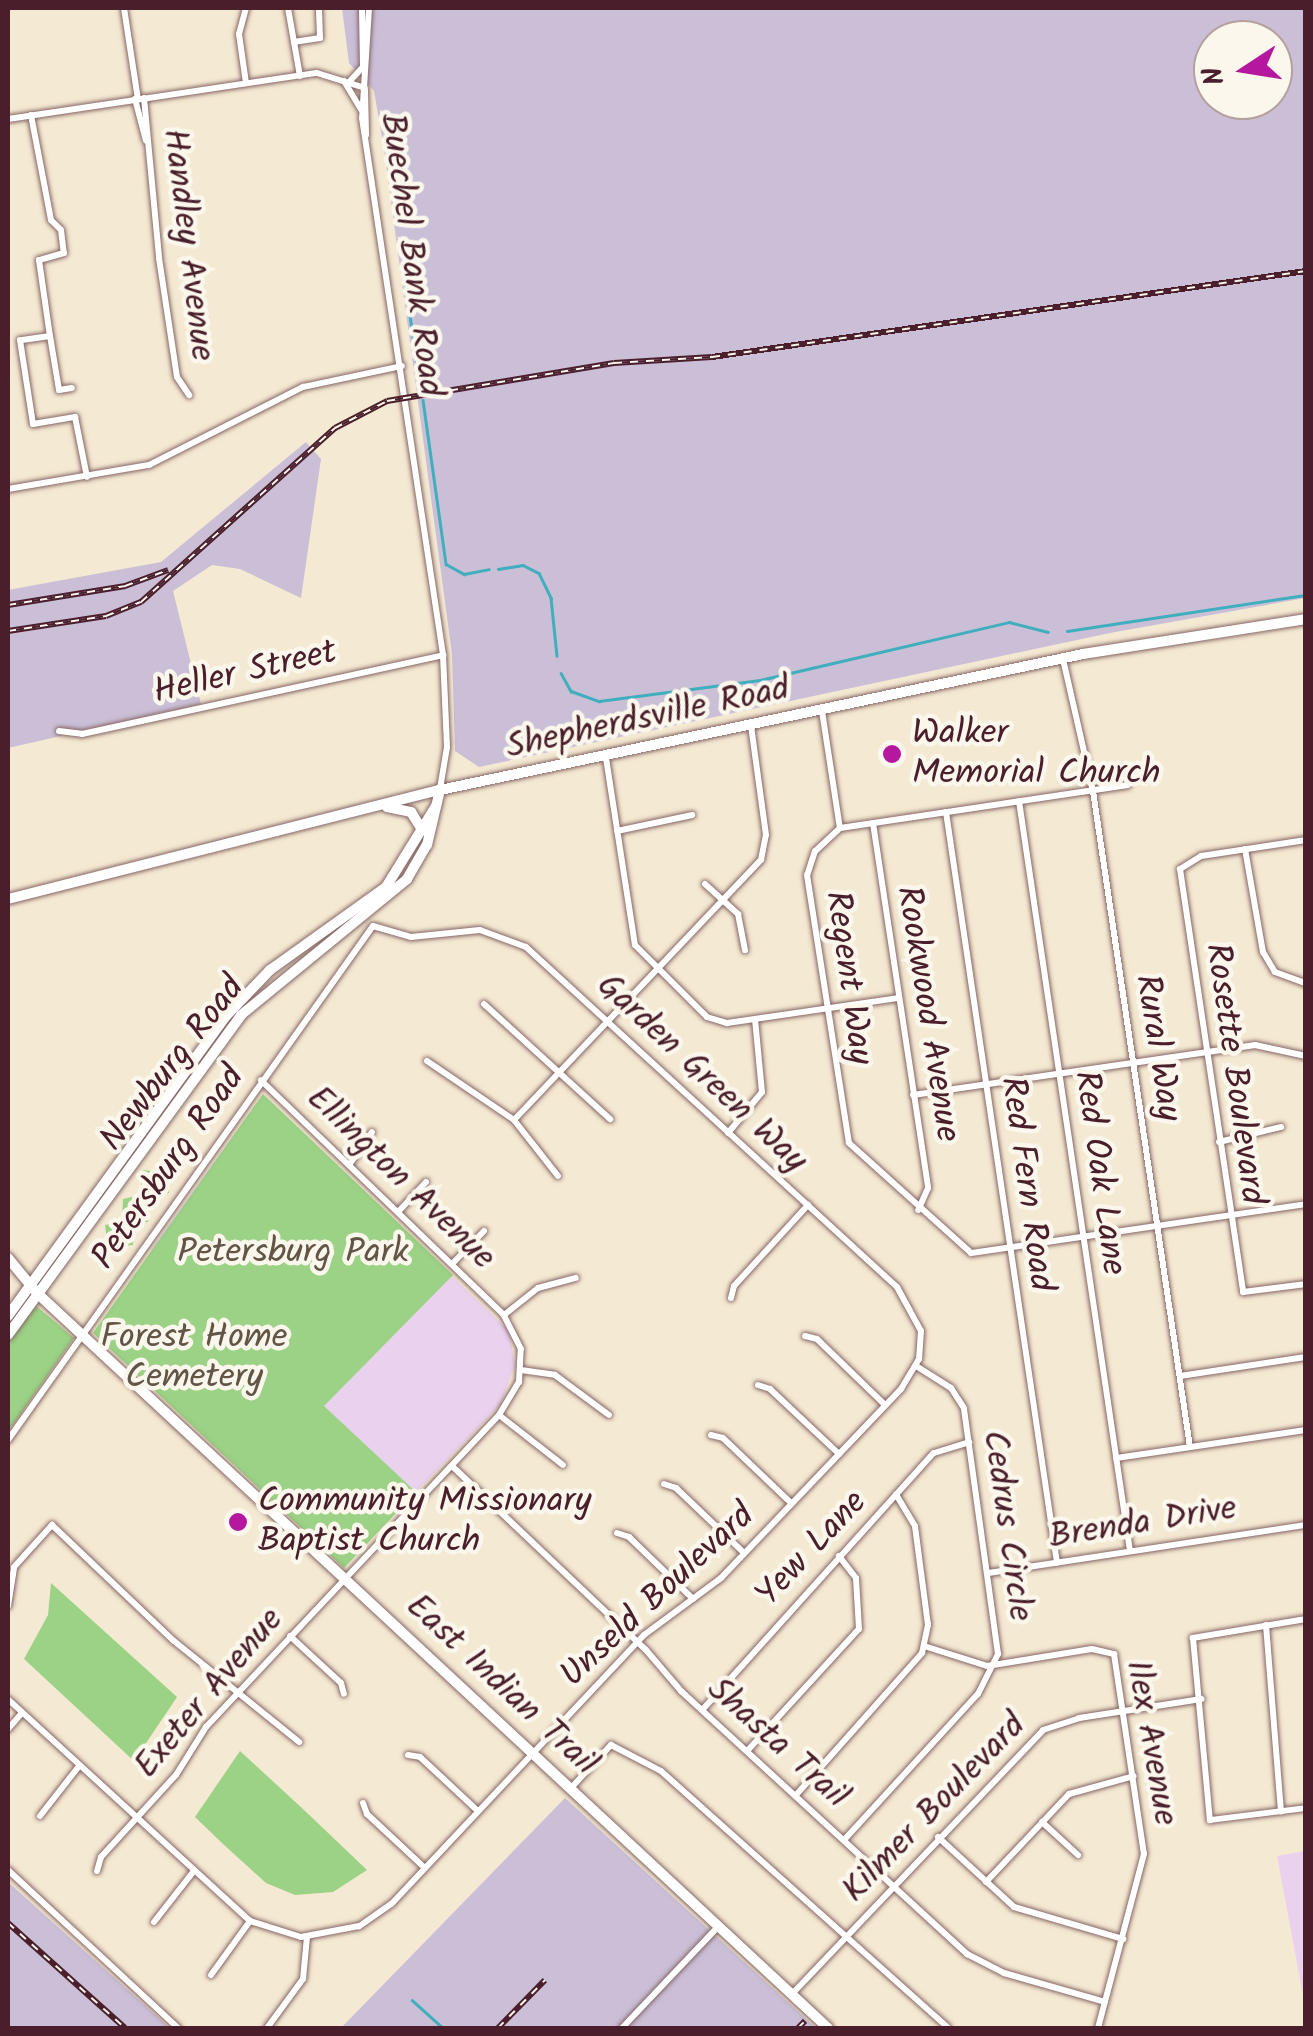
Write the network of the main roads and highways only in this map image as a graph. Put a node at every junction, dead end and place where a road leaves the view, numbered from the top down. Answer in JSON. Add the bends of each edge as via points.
{"nodes":[{"id":1,"x":1306,"y":618,"type":"edge"},
{"id":2,"x":440,"y":790,"type":"junction"},
{"id":3,"x":376,"y":806,"type":"junction"},
{"id":4,"x":437,"y":806,"type":"junction"},
{"id":5,"x":423,"y":832,"type":"junction"},
{"id":6,"x":8,"y":898,"type":"edge"},
{"id":7,"x":8,"y":1258,"type":"edge"},
{"id":8,"x":33,"y":1289,"type":"junction"},
{"id":9,"x":8,"y":1316,"type":"edge"},
{"id":10,"x":8,"y":1335,"type":"edge"},
{"id":11,"x":828,"y":2028,"type":"edge"}],
"edges":[{"from":1,"to":2,"type":"main road","name":"Shepherdsville Road","via":[[1063,658]]},
{"from":2,"to":3,"type":"main road","name":"Shepherdsville Road"},
{"from":2,"to":4,"type":"main road","name":"Newburg Road"},
{"from":3,"to":5,"type":"main road","via":[[410,812]]},
{"from":3,"to":6,"type":"main road","name":"Shepherdsville Road"},
{"from":4,"to":5,"type":"main road","name":"Newburg Road"},
{"from":4,"to":8,"type":"main road","name":"Newburg Road","via":[[427,846],[407,879],[241,1014]]},
{"from":5,"to":8,"type":"main road","name":"Newburg Road","via":[[386,888],[270,970],[226,1016]]},
{"from":7,"to":8,"type":"main road","name":"East Indian Trail"},
{"from":8,"to":9,"type":"main road","name":"Newburg Road"},
{"from":8,"to":10,"type":"main road","name":"Newburg Road"},
{"from":8,"to":11,"type":"main road","name":"East Indian Trail"}]}
